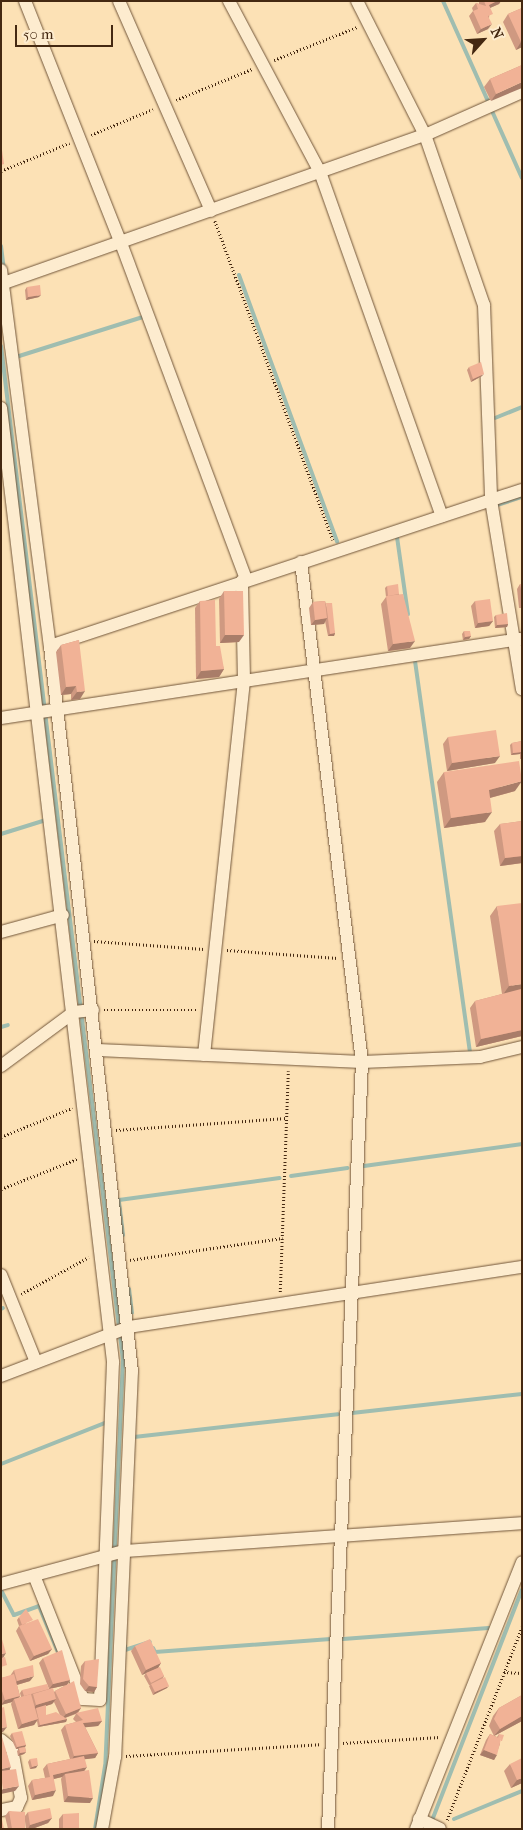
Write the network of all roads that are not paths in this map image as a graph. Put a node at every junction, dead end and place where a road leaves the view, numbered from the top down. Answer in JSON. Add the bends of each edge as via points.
{"nodes":[{"id":1,"x":25,"y":1,"type":"edge"},
{"id":2,"x":119,"y":1,"type":"edge"},
{"id":3,"x":229,"y":1,"type":"edge"},
{"id":4,"x":357,"y":1,"type":"edge"},
{"id":5,"x":522,"y":92,"type":"edge"},
{"id":6,"x":425,"y":135,"type":"junction"},
{"id":7,"x":320,"y":172,"type":"junction"},
{"id":8,"x":211,"y":211,"type":"junction"},
{"id":9,"x":121,"y":243,"type":"junction"},
{"id":10,"x":1,"y":270,"type":"edge"},
{"id":11,"x":2,"y":284,"type":"edge"},
{"id":12,"x":1,"y":408,"type":"edge"},
{"id":13,"x":522,"y":490,"type":"edge"},
{"id":14,"x":491,"y":500,"type":"junction"},
{"id":15,"x":442,"y":516,"type":"junction"},
{"id":16,"x":301,"y":562,"type":"junction"},
{"id":17,"x":244,"y":581,"type":"junction"},
{"id":18,"x":518,"y":639,"type":"edge"},
{"id":19,"x":50,"y":646,"type":"junction"},
{"id":20,"x":315,"y":669,"type":"junction"},
{"id":21,"x":244,"y":680,"type":"junction"},
{"id":22,"x":522,"y":689,"type":"edge"},
{"id":23,"x":48,"y":711,"type":"junction"},
{"id":24,"x":1,"y":718,"type":"edge"},
{"id":25,"x":62,"y":915,"type":"junction"},
{"id":26,"x":1,"y":932,"type":"edge"},
{"id":27,"x":85,"y":1011,"type":"junction"},
{"id":28,"x":522,"y":1047,"type":"edge"},
{"id":29,"x":98,"y":1050,"type":"junction"},
{"id":30,"x":204,"y":1055,"type":"junction"},
{"id":31,"x":362,"y":1062,"type":"junction"},
{"id":32,"x":1,"y":1066,"type":"edge"},
{"id":33,"x":522,"y":1267,"type":"edge"},
{"id":34,"x":1,"y":1275,"type":"edge"},
{"id":35,"x":352,"y":1293,"type":"junction"},
{"id":36,"x":6,"y":1301,"type":"edge"},
{"id":37,"x":119,"y":1330,"type":"junction"},
{"id":38,"x":36,"y":1362,"type":"junction"},
{"id":39,"x":1,"y":1376,"type":"edge"},
{"id":40,"x":522,"y":1523,"type":"edge"},
{"id":41,"x":341,"y":1535,"type":"junction"},
{"id":42,"x":115,"y":1554,"type":"junction"},
{"id":43,"x":522,"y":1562,"type":"edge"},
{"id":44,"x":34,"y":1575,"type":"junction"},
{"id":45,"x":1,"y":1584,"type":"edge"},
{"id":46,"x":1,"y":1740,"type":"edge"},
{"id":47,"x":1,"y":1810,"type":"edge"},
{"id":48,"x":419,"y":1823,"type":"edge"},
{"id":49,"x":102,"y":1829,"type":"edge"},
{"id":50,"x":328,"y":1829,"type":"edge"},
{"id":51,"x":442,"y":1829,"type":"edge"}],
"edges":[{"from":1,"to":9,"type":"street"},
{"from":2,"to":8,"type":"street"},
{"from":3,"to":7,"type":"street"},
{"from":4,"to":6,"type":"street"},
{"from":5,"to":6,"type":"street"},
{"from":6,"to":7,"type":"street"},
{"from":6,"to":14,"type":"street","via":[[484,305]]},
{"from":7,"to":8,"type":"street"},
{"from":7,"to":15,"type":"street"},
{"from":8,"to":9,"type":"street"},
{"from":9,"to":11,"type":"street"},
{"from":9,"to":17,"type":"street"},
{"from":10,"to":11,"type":"street"},
{"from":11,"to":19,"type":"street"},
{"from":12,"to":23,"type":"street"},
{"from":13,"to":14,"type":"street"},
{"from":14,"to":15,"type":"street"},
{"from":14,"to":18,"type":"street"},
{"from":15,"to":16,"type":"street"},
{"from":16,"to":17,"type":"street"},
{"from":16,"to":20,"type":"street"},
{"from":17,"to":19,"type":"street"},
{"from":17,"to":21,"type":"street"},
{"from":18,"to":20,"type":"street"},
{"from":18,"to":22,"type":"street"},
{"from":19,"to":23,"type":"street"},
{"from":20,"to":21,"type":"street"},
{"from":20,"to":31,"type":"street"},
{"from":21,"to":23,"type":"street"},
{"from":21,"to":30,"type":"street"},
{"from":23,"to":24,"type":"street"},
{"from":23,"to":25,"type":"street"},
{"from":23,"to":27,"type":"street"},
{"from":25,"to":26,"type":"street"},
{"from":25,"to":27,"type":"street"},
{"from":27,"to":29,"type":"street"},
{"from":27,"to":32,"type":"street"},
{"from":27,"to":37,"type":"street","via":[[84,1103],[101,1250]]},
{"from":28,"to":31,"type":"street","via":[[480,1057]]},
{"from":29,"to":30,"type":"street"},
{"from":29,"to":37,"type":"street","via":[[121,1261]]},
{"from":30,"to":31,"type":"street"},
{"from":31,"to":35,"type":"street"},
{"from":33,"to":35,"type":"street"},
{"from":34,"to":36,"type":"street"},
{"from":35,"to":37,"type":"street"},
{"from":35,"to":41,"type":"street"},
{"from":36,"to":38,"type":"street"},
{"from":37,"to":38,"type":"street"},
{"from":37,"to":42,"type":"street","via":[[113,1424]]},
{"from":37,"to":42,"type":"street","via":[[132,1371]]},
{"from":38,"to":39,"type":"street"},
{"from":40,"to":41,"type":"street"},
{"from":41,"to":42,"type":"street"},
{"from":41,"to":50,"type":"street"},
{"from":42,"to":44,"type":"street"},
{"from":42,"to":44,"type":"street","via":[[100,1700],[82,1700]]},
{"from":42,"to":49,"type":"street","via":[[115,1757]]},
{"from":43,"to":48,"type":"street"},
{"from":44,"to":45,"type":"street"},
{"from":46,"to":47,"type":"street","via":[[12,1749],[21,1798],[17,1807]]},
{"from":48,"to":51,"type":"street"}]}
